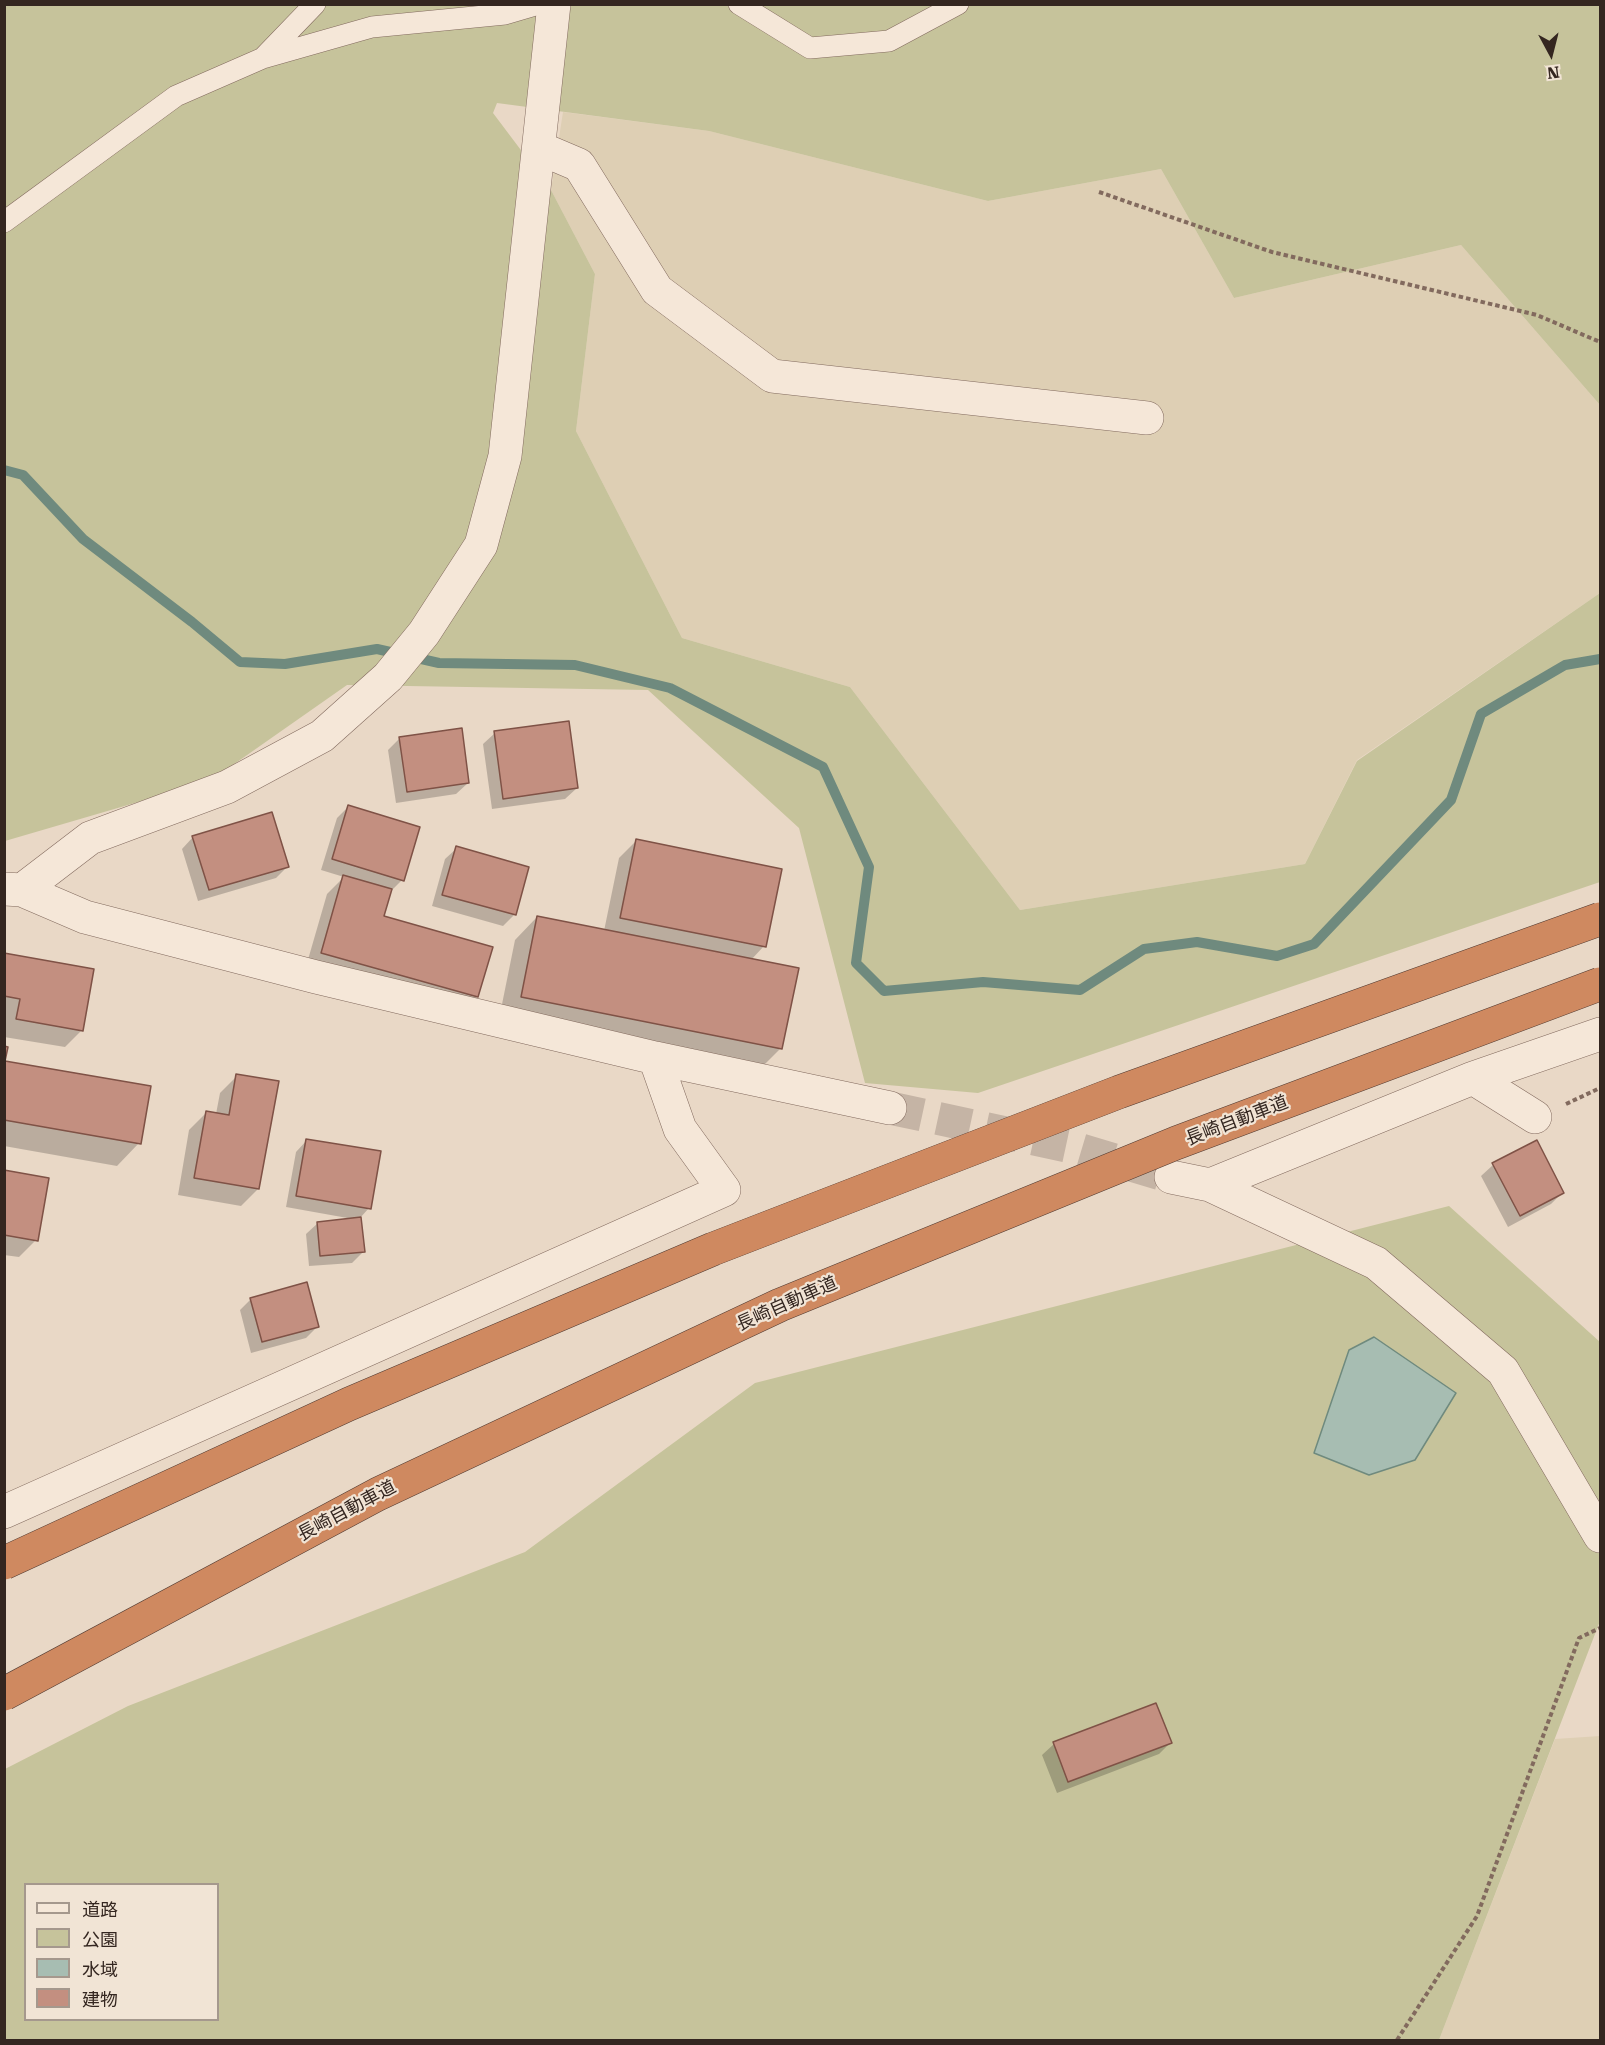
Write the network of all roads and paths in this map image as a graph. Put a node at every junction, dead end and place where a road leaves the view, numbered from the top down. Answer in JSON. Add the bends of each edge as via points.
{"nodes":[{"id":1,"x":315,"y":4,"type":"edge"},
{"id":2,"x":539,"y":4,"type":"edge"},
{"id":3,"x":554,"y":4,"type":"edge"},
{"id":4,"x":740,"y":4,"type":"edge"},
{"id":5,"x":958,"y":4,"type":"edge"},
{"id":6,"x":263,"y":58,"type":"junction"},
{"id":7,"x":540,"y":148,"type":"junction"},
{"id":8,"x":1099,"y":192,"type":"dead end"},
{"id":9,"x":4,"y":222,"type":"edge"},
{"id":10,"x":1600,"y":342,"type":"edge"},
{"id":11,"x":1147,"y":418,"type":"dead end"},
{"id":12,"x":14,"y":889,"type":"edge"},
{"id":13,"x":1600,"y":919,"type":"edge"},
{"id":14,"x":1600,"y":984,"type":"edge"},
{"id":15,"x":1600,"y":1034,"type":"edge"},
{"id":16,"x":655,"y":1058,"type":"junction"},
{"id":17,"x":1473,"y":1078,"type":"junction"},
{"id":18,"x":890,"y":1108,"type":"tunnel mouth"},
{"id":19,"x":1535,"y":1117,"type":"dead end"},
{"id":20,"x":1171,"y":1177,"type":"tunnel mouth"},
{"id":21,"x":1210,"y":1185,"type":"junction"},
{"id":22,"x":4,"y":1512,"type":"edge"},
{"id":23,"x":1600,"y":1536,"type":"edge"},
{"id":24,"x":4,"y":1563,"type":"edge"},
{"id":25,"x":1600,"y":1628,"type":"edge"},
{"id":26,"x":4,"y":1694,"type":"edge"},
{"id":27,"x":1397,"y":2040,"type":"edge"}],
"edges":[{"from":1,"to":6,"type":"lane"},
{"from":2,"to":6,"type":"lane","via":[[505,15],[372,27]]},
{"from":3,"to":7,"type":"street"},
{"from":4,"to":5,"type":"lane","via":[[810,48],[889,41]]},
{"from":6,"to":9,"type":"lane","via":[[176,96]]},
{"from":7,"to":11,"type":"street","via":[[579,165],[657,290],[772,376]]},
{"from":7,"to":12,"type":"street","via":[[505,456],[481,545],[424,633],[388,677],[322,736],[227,787],[90,838]]},
{"from":8,"to":10,"type":"path","via":[[1272,252],[1537,315]]},
{"from":12,"to":16,"type":"street","via":[[85,917]]},
{"from":13,"to":24,"type":"highway","bridge":true,"via":[[1119,1092],[713,1249],[349,1404]]},
{"from":14,"to":26,"type":"highway","name":"長崎自動車道","bridge":true,"via":[[1176,1143],[780,1305],[378,1494]]},
{"from":15,"to":17,"type":"street"},
{"from":16,"to":18,"type":"street"},
{"from":16,"to":22,"type":"street","via":[[680,1129],[724,1190]]},
{"from":17,"to":19,"type":"street"},
{"from":17,"to":21,"type":"street"},
{"from":20,"to":21,"type":"street"},
{"from":21,"to":23,"type":"street","via":[[1376,1263],[1503,1371]]},
{"from":25,"to":27,"type":"path","via":[[1579,1638],[1477,1916]]}]}
